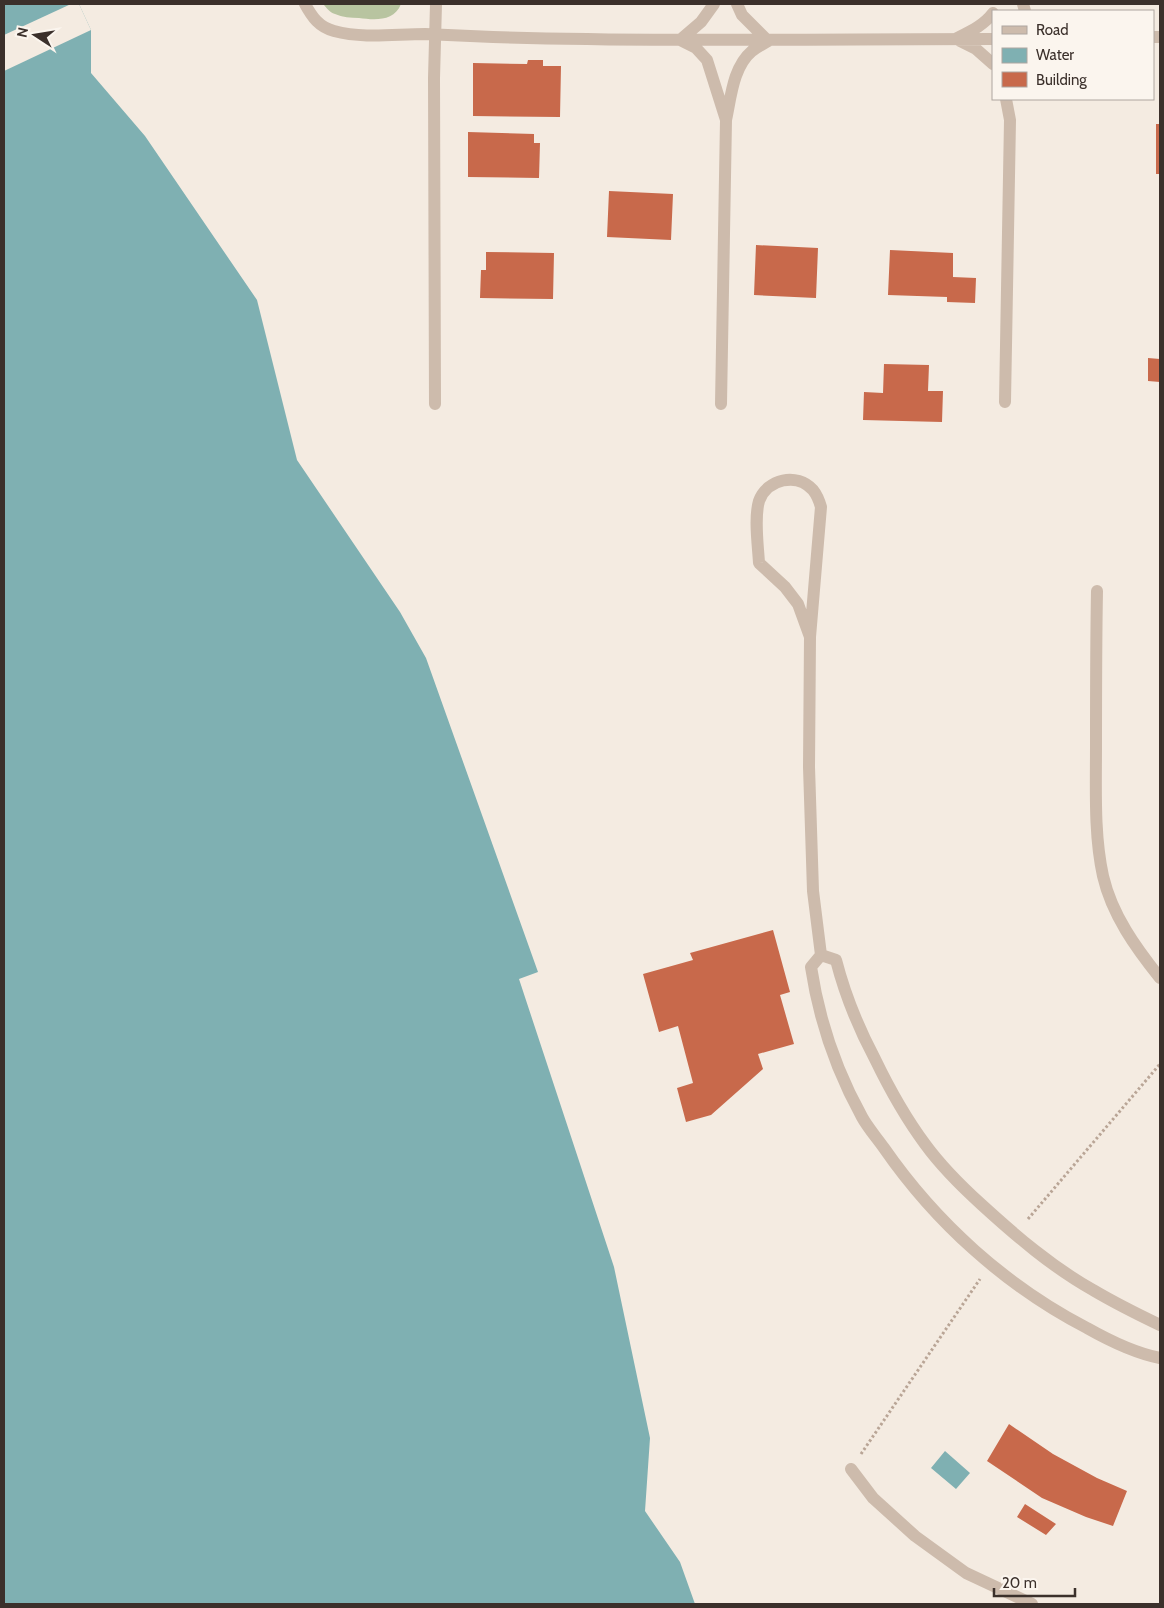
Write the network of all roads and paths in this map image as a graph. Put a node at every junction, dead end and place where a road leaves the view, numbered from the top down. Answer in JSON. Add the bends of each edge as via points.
{"nodes":[{"id":1,"x":305,"y":4,"type":"edge"},
{"id":2,"x":436,"y":4,"type":"edge"},
{"id":3,"x":714,"y":4,"type":"edge"},
{"id":4,"x":737,"y":4,"type":"edge"},
{"id":5,"x":992,"y":13,"type":"edge"},
{"id":6,"x":435,"y":35,"type":"junction"},
{"id":7,"x":955,"y":39,"type":"junction"},
{"id":8,"x":992,"y":39,"type":"edge"},
{"id":9,"x":680,"y":40,"type":"junction"},
{"id":10,"x":768,"y":41,"type":"junction"},
{"id":11,"x":992,"y":63,"type":"edge"},
{"id":12,"x":1006,"y":100,"type":"edge"},
{"id":13,"x":1016,"y":100,"type":"edge"},
{"id":14,"x":726,"y":120,"type":"junction"},
{"id":15,"x":1010,"y":120,"type":"junction"},
{"id":16,"x":1004,"y":402,"type":"dead end"},
{"id":17,"x":435,"y":404,"type":"dead end"},
{"id":18,"x":722,"y":404,"type":"dead end"},
{"id":19,"x":1097,"y":591,"type":"dead end"},
{"id":20,"x":810,"y":637,"type":"junction"},
{"id":21,"x":821,"y":954,"type":"junction"},
{"id":22,"x":1160,"y":978,"type":"edge"},
{"id":23,"x":1160,"y":1064,"type":"edge"},
{"id":24,"x":1015,"y":1235,"type":"junction"},
{"id":25,"x":990,"y":1264,"type":"junction"},
{"id":26,"x":1160,"y":1325,"type":"edge"},
{"id":27,"x":1160,"y":1358,"type":"edge"},
{"id":28,"x":851,"y":1469,"type":"joint"},
{"id":29,"x":1032,"y":1604,"type":"edge"}],
"edges":[{"from":1,"to":6,"type":"street","via":[[321,26],[332,31]]},
{"from":2,"to":6,"type":"street"},
{"from":3,"to":9,"type":"street","via":[[701,22]]},
{"from":4,"to":10,"type":"street","via":[[742,14]]},
{"from":5,"to":7,"type":"street","via":[[975,29]]},
{"from":6,"to":9,"type":"street"},
{"from":6,"to":17,"type":"street"},
{"from":7,"to":8,"type":"street"},
{"from":7,"to":10,"type":"street"},
{"from":7,"to":11,"type":"street","via":[[976,49]]},
{"from":9,"to":10,"type":"street"},
{"from":9,"to":14,"type":"street","via":[[696,48],[707,60]]},
{"from":10,"to":14,"type":"street","via":[[742,62]]},
{"from":12,"to":15,"type":"street"},
{"from":13,"to":15,"type":"street"},
{"from":14,"to":18,"type":"street"},
{"from":15,"to":16,"type":"street"},
{"from":19,"to":22,"type":"street","via":[[1098,843],[1104,877],[1118,916]]},
{"from":20,"to":20,"type":"street","via":[[822,507],[812,488],[804,482],[784,480],[774,483],[760,499],[757,509],[759,563],[798,604]]},
{"from":20,"to":21,"type":"street","via":[[809,767],[813,891]]},
{"from":21,"to":24,"type":"street","via":[[836,960],[856,1020],[883,1076],[925,1145],[945,1169]]},
{"from":21,"to":25,"type":"street","via":[[811,967],[816,997],[837,1067],[863,1119],[919,1193]]},
{"from":23,"to":24,"type":"path"},
{"from":24,"to":26,"type":"street","via":[[1091,1290]]},
{"from":25,"to":27,"type":"street","via":[[1064,1316],[1105,1338]]},
{"from":25,"to":28,"type":"path"},
{"from":28,"to":29,"type":"street","via":[[873,1498],[916,1536],[966,1573]]}]}
